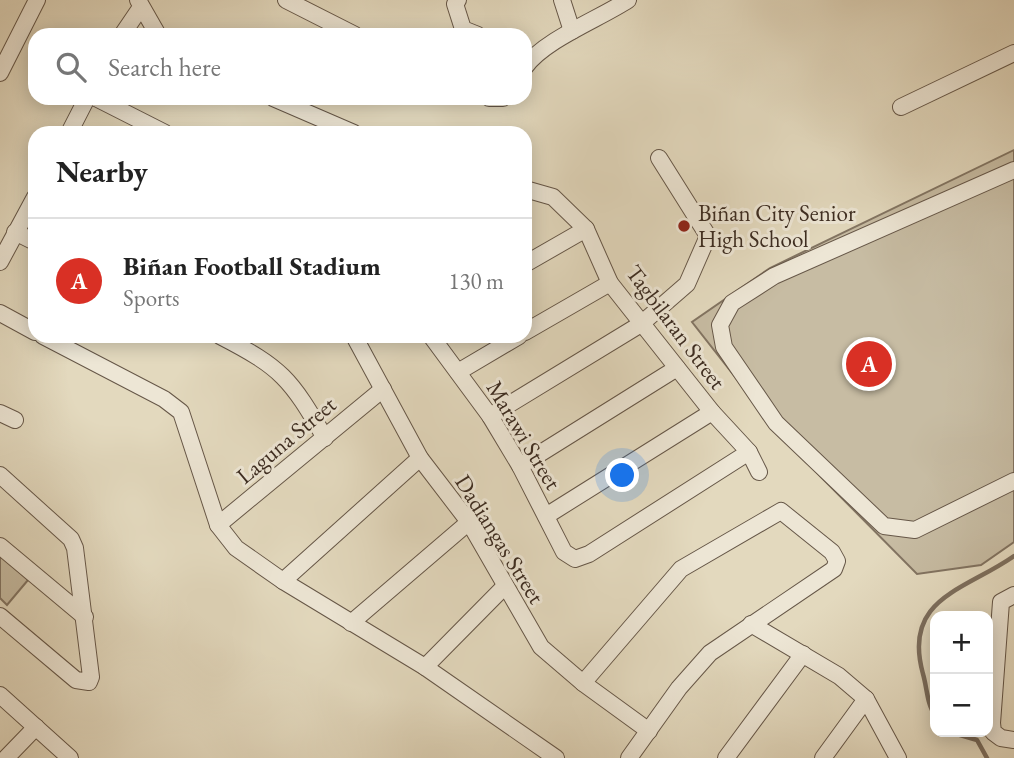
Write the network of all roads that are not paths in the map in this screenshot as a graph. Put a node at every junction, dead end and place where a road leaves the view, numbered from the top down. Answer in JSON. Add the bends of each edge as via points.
{"nodes":[{"id":1,"x":37,"y":0,"type":"edge"},
{"id":2,"x":286,"y":0,"type":"edge"},
{"id":3,"x":458,"y":0,"type":"edge"},
{"id":4,"x":562,"y":0,"type":"edge"},
{"id":5,"x":628,"y":0,"type":"edge"},
{"id":6,"x":139,"y":4,"type":"edge"},
{"id":7,"x":126,"y":28,"type":"edge"},
{"id":8,"x":154,"y":28,"type":"edge"},
{"id":9,"x":341,"y":28,"type":"edge"},
{"id":10,"x":465,"y":28,"type":"edge"},
{"id":11,"x":572,"y":31,"type":"junction"},
{"id":12,"x":1014,"y":53,"type":"edge"},
{"id":13,"x":532,"y":56,"type":"edge"},
{"id":14,"x":0,"y":73,"type":"edge"},
{"id":15,"x":83,"y":105,"type":"edge"},
{"id":16,"x":110,"y":105,"type":"edge"},
{"id":17,"x":289,"y":105,"type":"edge"},
{"id":18,"x":901,"y":107,"type":"dead end"},
{"id":19,"x":73,"y":126,"type":"edge"},
{"id":20,"x":151,"y":126,"type":"edge"},
{"id":21,"x":338,"y":126,"type":"edge"},
{"id":22,"x":659,"y":158,"type":"dead end"},
{"id":23,"x":1014,"y":170,"type":"edge"},
{"id":24,"x":532,"y":194,"type":"edge"},
{"id":25,"x":28,"y":209,"type":"edge"},
{"id":26,"x":586,"y":229,"type":"junction"},
{"id":27,"x":15,"y":232,"type":"junction"},
{"id":28,"x":28,"y":238,"type":"edge"},
{"id":29,"x":532,"y":260,"type":"edge"},
{"id":30,"x":0,"y":262,"type":"edge"},
{"id":31,"x":610,"y":282,"type":"junction"},
{"id":32,"x":0,"y":313,"type":"edge"},
{"id":33,"x":641,"y":324,"type":"junction"},
{"id":34,"x":28,"y":328,"type":"edge"},
{"id":35,"x":532,"y":328,"type":"edge"},
{"id":36,"x":56,"y":343,"type":"edge"},
{"id":37,"x":234,"y":343,"type":"edge"},
{"id":38,"x":358,"y":343,"type":"edge"},
{"id":39,"x":436,"y":343,"type":"edge"},
{"id":40,"x":507,"y":343,"type":"edge"},
{"id":41,"x":677,"y":368,"type":"junction"},
{"id":42,"x":457,"y":372,"type":"junction"},
{"id":43,"x":383,"y":389,"type":"junction"},
{"id":44,"x":712,"y":412,"type":"junction"},
{"id":45,"x":0,"y":413,"type":"edge"},
{"id":46,"x":490,"y":416,"type":"junction"},
{"id":47,"x":15,"y":420,"type":"dead end"},
{"id":48,"x":325,"y":438,"type":"junction"},
{"id":49,"x":748,"y":452,"type":"junction"},
{"id":50,"x":420,"y":458,"type":"junction"},
{"id":51,"x":520,"y":466,"type":"junction"},
{"id":52,"x":759,"y":472,"type":"dead end"},
{"id":53,"x":0,"y":475,"type":"edge"},
{"id":54,"x":1014,"y":481,"type":"edge"},
{"id":55,"x":546,"y":516,"type":"junction"},
{"id":56,"x":469,"y":522,"type":"junction"},
{"id":57,"x":218,"y":525,"type":"junction"},
{"id":58,"x":0,"y":545,"type":"edge"},
{"id":59,"x":283,"y":581,"type":"junction"},
{"id":60,"x":504,"y":587,"type":"junction"},
{"id":61,"x":1014,"y":595,"type":"edge"},
{"id":62,"x":0,"y":616,"type":"edge"},
{"id":63,"x":85,"y":617,"type":"junction"},
{"id":64,"x":351,"y":624,"type":"junction"},
{"id":65,"x":751,"y":624,"type":"junction"},
{"id":66,"x":803,"y":654,"type":"junction"},
{"id":67,"x":425,"y":667,"type":"junction"},
{"id":68,"x":583,"y":683,"type":"junction"},
{"id":69,"x":0,"y":695,"type":"edge"},
{"id":70,"x":866,"y":699,"type":"junction"},
{"id":71,"x":36,"y":727,"type":"junction"},
{"id":72,"x":649,"y":731,"type":"junction"},
{"id":73,"x":1014,"y":740,"type":"edge"},
{"id":74,"x":6,"y":758,"type":"edge"},
{"id":75,"x":70,"y":758,"type":"edge"},
{"id":76,"x":556,"y":758,"type":"edge"},
{"id":77,"x":629,"y":758,"type":"edge"},
{"id":78,"x":726,"y":758,"type":"edge"},
{"id":79,"x":822,"y":758,"type":"edge"},
{"id":80,"x":898,"y":758,"type":"edge"}],
"edges":[{"from":1,"to":14,"type":"street"},
{"from":2,"to":9,"type":"street"},
{"from":3,"to":10,"type":"street","via":[[455,4]]},
{"from":4,"to":11,"type":"street"},
{"from":5,"to":11,"type":"street"},
{"from":6,"to":7,"type":"street"},
{"from":6,"to":8,"type":"street"},
{"from":11,"to":13,"type":"street"},
{"from":12,"to":18,"type":"street"},
{"from":15,"to":19,"type":"street"},
{"from":16,"to":20,"type":"street"},
{"from":17,"to":21,"type":"street"},
{"from":22,"to":33,"type":"street","via":[[708,236],[687,284]]},
{"from":23,"to":54,"type":"street","via":[[774,276],[732,303],[720,325],[724,346],[776,423],[884,526],[915,530]]},
{"from":24,"to":26,"type":"street","name":"Tagbilaran Street","via":[[552,197]]},
{"from":25,"to":27,"type":"street"},
{"from":26,"to":29,"type":"street"},
{"from":26,"to":31,"type":"street","name":"Tagbilaran Street"},
{"from":27,"to":28,"type":"street"},
{"from":27,"to":30,"type":"street"},
{"from":31,"to":33,"type":"street","name":"Tagbilaran Street"},
{"from":31,"to":35,"type":"street"},
{"from":32,"to":34,"type":"street"},
{"from":33,"to":41,"type":"street","name":"Tagbilaran Street"},
{"from":33,"to":46,"type":"street"},
{"from":36,"to":57,"type":"street","via":[[181,412]]},
{"from":37,"to":48,"type":"street","via":[[283,373]]},
{"from":38,"to":43,"type":"street","name":"Dadiangas Street"},
{"from":39,"to":42,"type":"street","name":"Marawi Street"},
{"from":40,"to":42,"type":"street"},
{"from":41,"to":44,"type":"street","name":"Tagbilaran Street"},
{"from":41,"to":51,"type":"street"},
{"from":42,"to":46,"type":"street","name":"Marawi Street"},
{"from":43,"to":48,"type":"street","name":"Laguna Street"},
{"from":43,"to":50,"type":"street","name":"Dadiangas Street"},
{"from":44,"to":49,"type":"street","name":"Tagbilaran Street"},
{"from":44,"to":55,"type":"street"},
{"from":45,"to":47,"type":"street"},
{"from":46,"to":51,"type":"street","name":"Marawi Street"},
{"from":48,"to":57,"type":"street","name":"Laguna Street"},
{"from":49,"to":52,"type":"street","name":"Tagbilaran Street"},
{"from":49,"to":55,"type":"street","name":"Marawi Street","via":[[575,559],[564,552]]},
{"from":50,"to":56,"type":"street","name":"Dadiangas Street"},
{"from":50,"to":59,"type":"street"},
{"from":51,"to":55,"type":"street","name":"Marawi Street"},
{"from":53,"to":63,"type":"street","via":[[71,539]]},
{"from":56,"to":60,"type":"street","name":"Dadiangas Street"},
{"from":56,"to":64,"type":"street"},
{"from":57,"to":59,"type":"street","via":[[236,548]]},
{"from":58,"to":63,"type":"street"},
{"from":59,"to":64,"type":"street"},
{"from":60,"to":67,"type":"street"},
{"from":60,"to":68,"type":"street","name":"Dadiangas Street","via":[[541,647]]},
{"from":61,"to":73,"type":"street","via":[[1000,601],[992,723],[993,732]]},
{"from":62,"to":63,"type":"street","via":[[83,683],[91,677]]},
{"from":64,"to":67,"type":"street"},
{"from":65,"to":66,"type":"street"},
{"from":65,"to":68,"type":"street","via":[[800,595],[834,569],[837,561],[781,511],[681,569]]},
{"from":65,"to":72,"type":"street","via":[[710,653]]},
{"from":66,"to":70,"type":"street"},
{"from":66,"to":78,"type":"street"},
{"from":67,"to":76,"type":"street"},
{"from":68,"to":72,"type":"street","name":"Dadiangas Street"},
{"from":69,"to":71,"type":"street"},
{"from":70,"to":79,"type":"street"},
{"from":70,"to":80,"type":"street"},
{"from":71,"to":74,"type":"street"},
{"from":71,"to":75,"type":"street"},
{"from":72,"to":77,"type":"street"}]}
